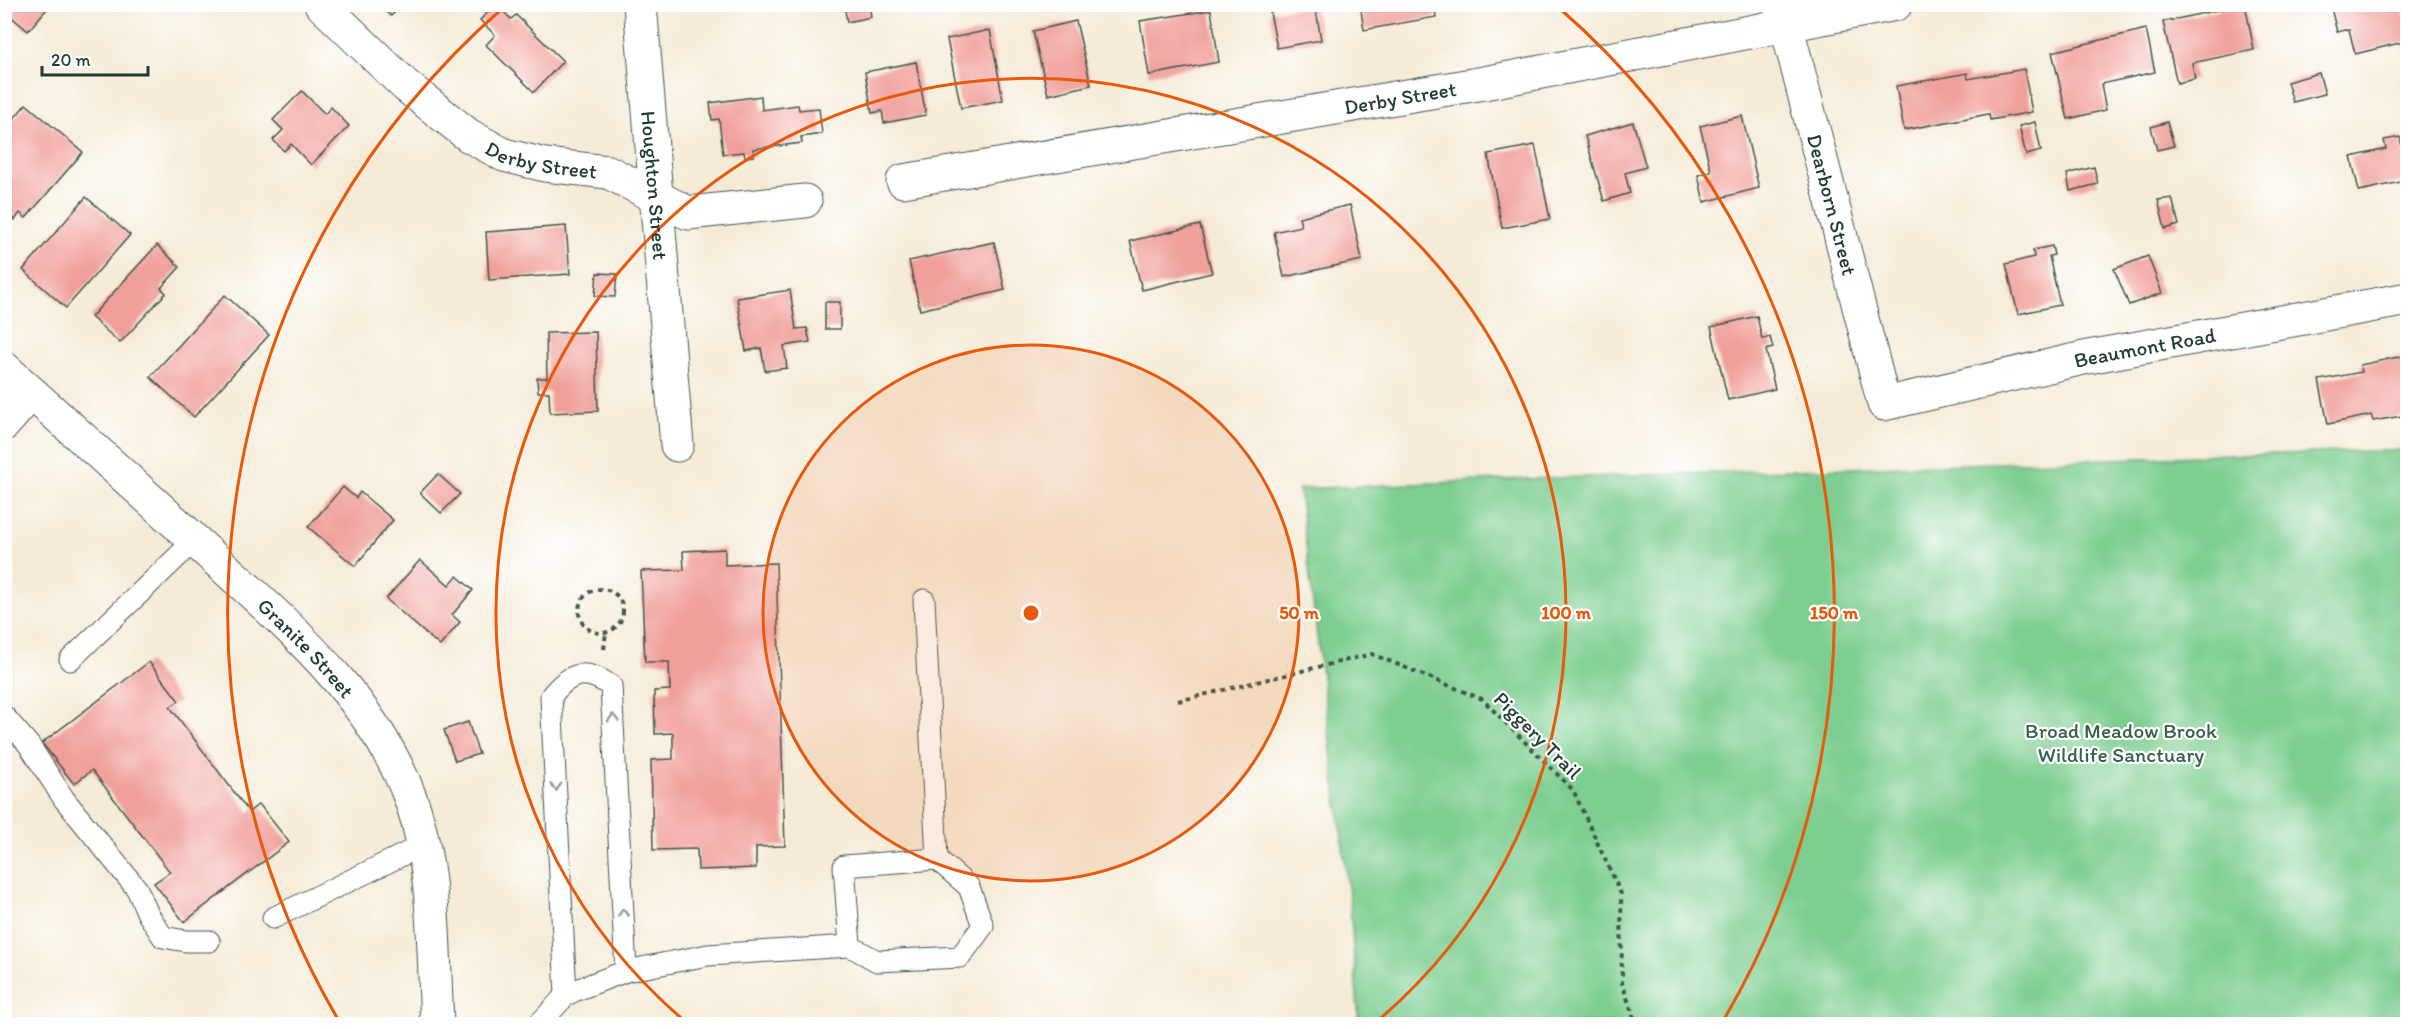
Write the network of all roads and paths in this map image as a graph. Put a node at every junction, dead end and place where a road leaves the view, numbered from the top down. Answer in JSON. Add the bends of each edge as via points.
{"nodes":[{"id":1,"x":321,"y":4,"type":"edge"},
{"id":2,"x":640,"y":4,"type":"edge"},
{"id":3,"x":1896,"y":4,"type":"edge"},
{"id":4,"x":1784,"y":15,"type":"edge"},
{"id":5,"x":903,"y":181,"type":"dead end"},
{"id":6,"x":655,"y":196,"type":"junction"},
{"id":7,"x":805,"y":201,"type":"dead end"},
{"id":8,"x":2408,"y":299,"type":"edge"},
{"id":9,"x":4,"y":368,"type":"edge"},
{"id":10,"x":31,"y":393,"type":"junction"},
{"id":11,"x":1884,"y":404,"type":"joint"},
{"id":12,"x":4,"y":424,"type":"edge"},
{"id":13,"x":677,"y":445,"type":"dead end"},
{"id":14,"x":195,"y":540,"type":"junction"},
{"id":15,"x":924,"y":600,"type":"dead end"},
{"id":16,"x":606,"y":632,"type":"joint"},
{"id":17,"x":70,"y":660,"type":"dead end"},
{"id":18,"x":1178,"y":701,"type":"dead end"},
{"id":19,"x":4,"y":716,"type":"edge"},
{"id":20,"x":423,"y":846,"type":"junction"},
{"id":21,"x":937,"y":859,"type":"junction"},
{"id":22,"x":273,"y":918,"type":"dead end"},
{"id":23,"x":208,"y":941,"type":"dead end"},
{"id":24,"x":850,"y":946,"type":"junction"},
{"id":25,"x":626,"y":971,"type":"junction"},
{"id":26,"x":566,"y":995,"type":"junction"},
{"id":27,"x":437,"y":1024,"type":"edge"},
{"id":28,"x":539,"y":1024,"type":"edge"},
{"id":29,"x":1636,"y":1024,"type":"edge"}],
"edges":[{"from":1,"to":6,"type":"street","name":"Derby Street","via":[[405,85],[468,135],[504,155],[545,165],[608,172]]},
{"from":2,"to":6,"type":"street","name":"Houghton Street"},
{"from":3,"to":4,"type":"street","name":"Derby Street"},
{"from":4,"to":5,"type":"street","name":"Derby Street","via":[[1484,83]]},
{"from":4,"to":11,"type":"street","name":"Dearborn Street"},
{"from":6,"to":7,"type":"street","name":"Derby Street","via":[[688,213]]},
{"from":6,"to":13,"type":"street","name":"Houghton Street"},
{"from":8,"to":11,"type":"street","name":"Beaumont Road","via":[[2088,357]]},
{"from":9,"to":10,"type":"street","name":"Granite Street"},
{"from":10,"to":12,"type":"street"},
{"from":10,"to":14,"type":"street","name":"Granite Street"},
{"from":14,"to":17,"type":"lane"},
{"from":14,"to":20,"type":"street","name":"Granite Street","via":[[287,625],[364,711],[390,751],[411,801]]},
{"from":15,"to":21,"type":"lane"},
{"from":16,"to":16,"type":"path","via":[[591,631],[581,620],[583,598],[594,590],[607,590],[622,604],[618,624]]},
{"from":18,"to":29,"type":"path","name":"Piggery Trail","via":[[1372,654],[1482,699],[1573,790],[1621,894],[1622,983]]},
{"from":19,"to":23,"type":"lane","via":[[137,890],[163,937]]},
{"from":20,"to":22,"type":"lane"},
{"from":20,"to":27,"type":"street","name":"Granite Street"},
{"from":21,"to":24,"type":"lane","via":[[844,866]]},
{"from":21,"to":24,"type":"lane","via":[[969,887],[983,926],[960,957],[878,961]]},
{"from":24,"to":25,"type":"lane","via":[[708,955]]},
{"from":25,"to":26,"type":"lane"},
{"from":25,"to":26,"type":"lane","one_way":true,"via":[[611,686],[596,676],[579,674],[563,681],[551,696]]},
{"from":26,"to":28,"type":"lane"}]}
